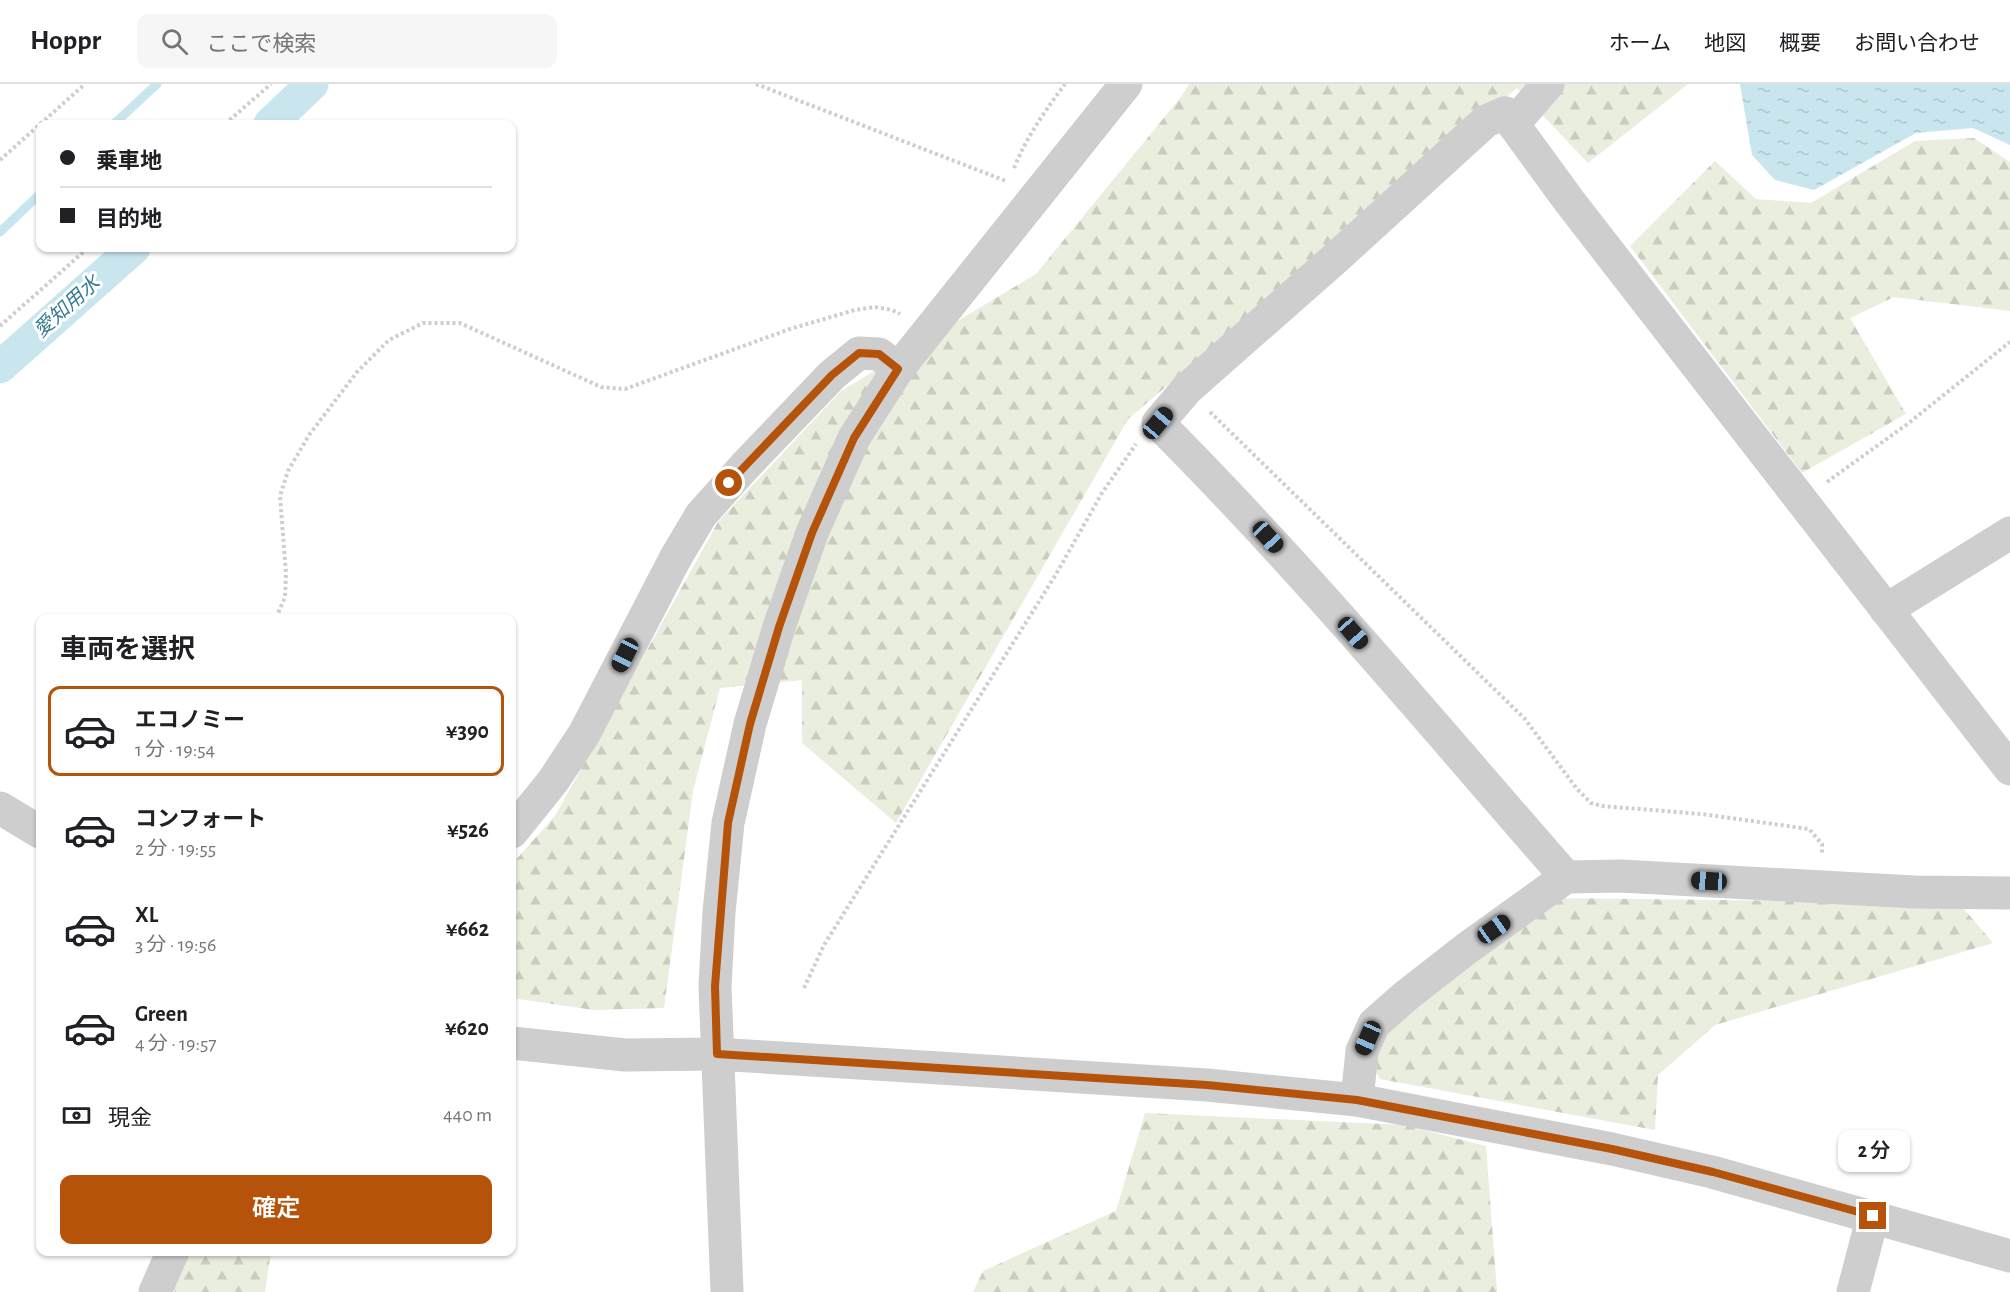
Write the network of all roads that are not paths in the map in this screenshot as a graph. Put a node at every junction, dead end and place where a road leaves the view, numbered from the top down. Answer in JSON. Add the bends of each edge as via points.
{"nodes":[{"id":1,"x":1126,"y":84,"type":"edge"},
{"id":2,"x":1548,"y":84,"type":"edge"},
{"id":3,"x":1505,"y":113,"type":"junction"},
{"id":4,"x":898,"y":369,"type":"junction"},
{"id":5,"x":2010,"y":533,"type":"edge"},
{"id":6,"x":1886,"y":610,"type":"junction"},
{"id":7,"x":2010,"y":769,"type":"edge"},
{"id":8,"x":0,"y":808,"type":"edge"},
{"id":9,"x":516,"y":827,"type":"edge"},
{"id":10,"x":36,"y":830,"type":"edge"},
{"id":11,"x":1566,"y":877,"type":"junction"},
{"id":12,"x":2010,"y":893,"type":"edge"},
{"id":13,"x":516,"y":1043,"type":"edge"},
{"id":14,"x":717,"y":1054,"type":"junction"},
{"id":15,"x":1357,"y":1100,"type":"junction"},
{"id":16,"x":1873,"y":1216,"type":"junction"},
{"id":17,"x":171,"y":1256,"type":"edge"},
{"id":18,"x":2010,"y":1256,"type":"edge"},
{"id":19,"x":155,"y":1292,"type":"edge"},
{"id":20,"x":727,"y":1292,"type":"edge"},
{"id":21,"x":1853,"y":1292,"type":"edge"}],
"edges":[{"from":1,"to":4,"type":"street"},
{"from":2,"to":3,"type":"street","via":[[1517,120]]},
{"from":3,"to":6,"type":"street"},
{"from":3,"to":11,"type":"street","via":[[1486,121],[1187,389],[1158,423],[1282,552]]},
{"from":4,"to":9,"type":"street","via":[[879,354],[859,353],[832,375],[701,515],[584,734],[553,782]]},
{"from":4,"to":14,"type":"street","via":[[854,438],[812,533],[750,724],[728,823],[715,986]]},
{"from":5,"to":6,"type":"street"},
{"from":6,"to":7,"type":"street"},
{"from":8,"to":10,"type":"street"},
{"from":11,"to":12,"type":"street"},
{"from":11,"to":15,"type":"street","via":[[1466,949],[1374,1024],[1362,1051]]},
{"from":13,"to":14,"type":"street","via":[[625,1055]]},
{"from":14,"to":15,"type":"street","via":[[1207,1085]]},
{"from":14,"to":20,"type":"street"},
{"from":15,"to":16,"type":"street","via":[[1612,1149]]},
{"from":16,"to":18,"type":"street"},
{"from":16,"to":21,"type":"street"},
{"from":17,"to":19,"type":"street"}]}
